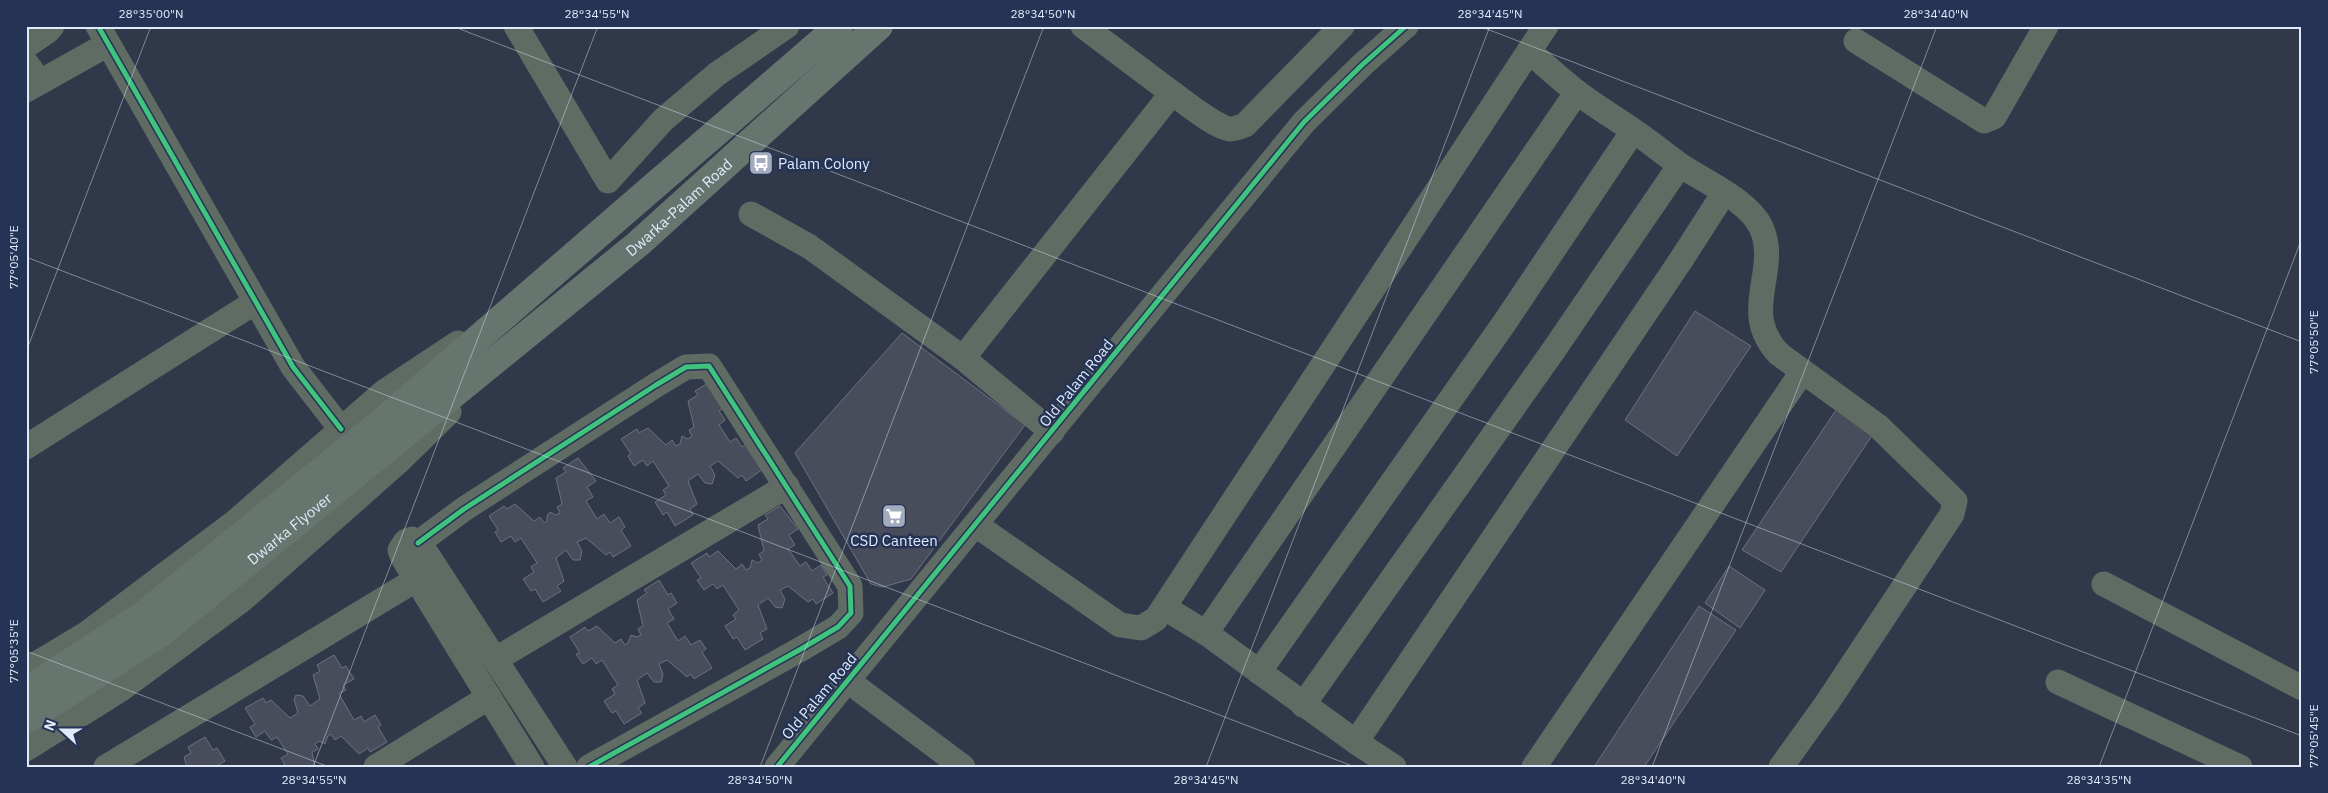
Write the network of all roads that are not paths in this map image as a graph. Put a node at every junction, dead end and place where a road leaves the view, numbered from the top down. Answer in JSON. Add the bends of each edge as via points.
{"nodes":[{"id":1,"x":52,"y":26,"type":"edge"},
{"id":2,"x":516,"y":26,"type":"edge"},
{"id":3,"x":787,"y":26,"type":"edge"},
{"id":4,"x":839,"y":26,"type":"edge"},
{"id":5,"x":879,"y":26,"type":"edge"},
{"id":6,"x":1083,"y":26,"type":"edge"},
{"id":7,"x":1342,"y":26,"type":"edge"},
{"id":8,"x":1406,"y":26,"type":"edge"},
{"id":9,"x":1546,"y":26,"type":"edge"},
{"id":10,"x":2046,"y":26,"type":"edge"},
{"id":11,"x":103,"y":35,"type":"edge"},
{"id":12,"x":1856,"y":41,"type":"dead end"},
{"id":13,"x":26,"y":46,"type":"edge"},
{"id":14,"x":1528,"y":51,"type":"junction"},
{"id":15,"x":31,"y":79,"type":"edge"},
{"id":16,"x":1577,"y":92,"type":"junction"},
{"id":17,"x":1172,"y":93,"type":"junction"},
{"id":18,"x":1634,"y":131,"type":"junction"},
{"id":19,"x":1680,"y":165,"type":"junction"},
{"id":20,"x":1724,"y":193,"type":"junction"},
{"id":21,"x":751,"y":214,"type":"dead end"},
{"id":22,"x":256,"y":302,"type":"junction"},
{"id":23,"x":519,"y":303,"type":"junction"},
{"id":24,"x":542,"y":321,"type":"junction"},
{"id":25,"x":963,"y":358,"type":"junction"},
{"id":26,"x":462,"y":370,"type":"junction"},
{"id":27,"x":1802,"y":372,"type":"junction"},
{"id":28,"x":341,"y":429,"type":"junction"},
{"id":29,"x":1052,"y":432,"type":"junction"},
{"id":30,"x":26,"y":447,"type":"edge"},
{"id":31,"x":787,"y":486,"type":"junction"},
{"id":32,"x":976,"y":525,"type":"junction"},
{"id":33,"x":418,"y":543,"type":"junction"},
{"id":34,"x":417,"y":579,"type":"junction"},
{"id":35,"x":2104,"y":584,"type":"dead end"},
{"id":36,"x":1165,"y":608,"type":"junction"},
{"id":37,"x":1206,"y":633,"type":"junction"},
{"id":38,"x":496,"y":659,"type":"junction"},
{"id":39,"x":26,"y":670,"type":"edge"},
{"id":40,"x":1258,"y":672,"type":"junction"},
{"id":41,"x":2058,"y":682,"type":"dead end"},
{"id":42,"x":845,"y":686,"type":"junction"},
{"id":43,"x":2302,"y":688,"type":"edge"},
{"id":44,"x":26,"y":691,"type":"edge"},
{"id":45,"x":489,"y":697,"type":"junction"},
{"id":46,"x":1303,"y":705,"type":"junction"},
{"id":47,"x":26,"y":720,"type":"edge"},
{"id":48,"x":1356,"y":742,"type":"junction"},
{"id":49,"x":26,"y":749,"type":"edge"},
{"id":50,"x":106,"y":767,"type":"edge"},
{"id":51,"x":376,"y":767,"type":"edge"},
{"id":52,"x":532,"y":767,"type":"edge"},
{"id":53,"x":565,"y":767,"type":"edge"},
{"id":54,"x":589,"y":767,"type":"edge"},
{"id":55,"x":777,"y":767,"type":"edge"},
{"id":56,"x":946,"y":767,"type":"edge"},
{"id":57,"x":963,"y":767,"type":"edge"},
{"id":58,"x":1394,"y":767,"type":"edge"},
{"id":59,"x":1534,"y":767,"type":"edge"},
{"id":60,"x":1781,"y":767,"type":"edge"},
{"id":61,"x":2240,"y":767,"type":"edge"}],
"edges":[{"from":1,"to":13,"type":"street"},
{"from":2,"to":3,"type":"street","via":[[608,181],[663,120],[717,74]]},
{"from":4,"to":23,"type":"main road","name":"Dwarka-Palam Road"},
{"from":5,"to":24,"type":"main road","name":"Dwarka-Palam Road","via":[[639,243]]},
{"from":6,"to":17,"type":"street"},
{"from":7,"to":17,"type":"street","via":[[1245,125],[1236,129],[1218,124]]},
{"from":8,"to":29,"type":"street","name":"Old Palam Road","via":[[1304,122]]},
{"from":9,"to":14,"type":"street"},
{"from":10,"to":12,"type":"street","via":[[1994,117],[1984,121]]},
{"from":11,"to":15,"type":"street"},
{"from":11,"to":22,"type":"street"},
{"from":14,"to":16,"type":"street"},
{"from":14,"to":36,"type":"street"},
{"from":16,"to":18,"type":"street"},
{"from":16,"to":37,"type":"street"},
{"from":17,"to":25,"type":"street"},
{"from":18,"to":19,"type":"street"},
{"from":18,"to":40,"type":"street","via":[[1505,322]]},
{"from":19,"to":20,"type":"street"},
{"from":19,"to":46,"type":"street"},
{"from":20,"to":27,"type":"street","via":[[1742,205],[1761,228],[1765,267],[1761,328],[1769,344]]},
{"from":20,"to":48,"type":"street"},
{"from":21,"to":25,"type":"street","via":[[810,247]]},
{"from":22,"to":28,"type":"street","via":[[293,367]]},
{"from":22,"to":30,"type":"street"},
{"from":23,"to":26,"type":"main road","name":"Dwarka Flyover"},
{"from":23,"to":28,"type":"street","via":[[384,392]]},
{"from":24,"to":26,"type":"main road","name":"Dwarka Flyover"},
{"from":24,"to":49,"type":"street","via":[[398,462],[242,600],[120,690]]},
{"from":25,"to":29,"type":"street"},
{"from":26,"to":44,"type":"main road","name":"Dwarka Flyover","via":[[376,426],[144,615]]},
{"from":26,"to":47,"type":"main road","name":"Dwarka Flyover","via":[[161,633]]},
{"from":27,"to":59,"type":"street"},
{"from":27,"to":60,"type":"street","via":[[1878,426],[1952,496],[1955,507],[1827,703]]},
{"from":28,"to":39,"type":"street","via":[[235,522],[86,634]]},
{"from":29,"to":32,"type":"street","name":"Old Palam Road"},
{"from":31,"to":33,"type":"street","via":[[709,366],[686,368],[464,509]]},
{"from":31,"to":38,"type":"street"},
{"from":31,"to":54,"type":"street","via":[[850,586],[851,613],[838,627],[801,649]]},
{"from":32,"to":36,"type":"street","via":[[1120,625],[1141,628],[1156,619]]},
{"from":32,"to":42,"type":"street","name":"Old Palam Road"},
{"from":33,"to":34,"type":"street","via":[[406,541],[400,550]]},
{"from":33,"to":38,"type":"street"},
{"from":34,"to":45,"type":"street"},
{"from":34,"to":50,"type":"street"},
{"from":35,"to":43,"type":"street"},
{"from":36,"to":37,"type":"street"},
{"from":37,"to":40,"type":"street"},
{"from":38,"to":53,"type":"street"},
{"from":40,"to":46,"type":"street"},
{"from":41,"to":61,"type":"street"},
{"from":42,"to":55,"type":"street","name":"Old Palam Road"},
{"from":42,"to":56,"type":"street"},
{"from":42,"to":57,"type":"street"},
{"from":45,"to":51,"type":"street"},
{"from":45,"to":52,"type":"street"},
{"from":46,"to":48,"type":"street"},
{"from":48,"to":58,"type":"street"}]}
